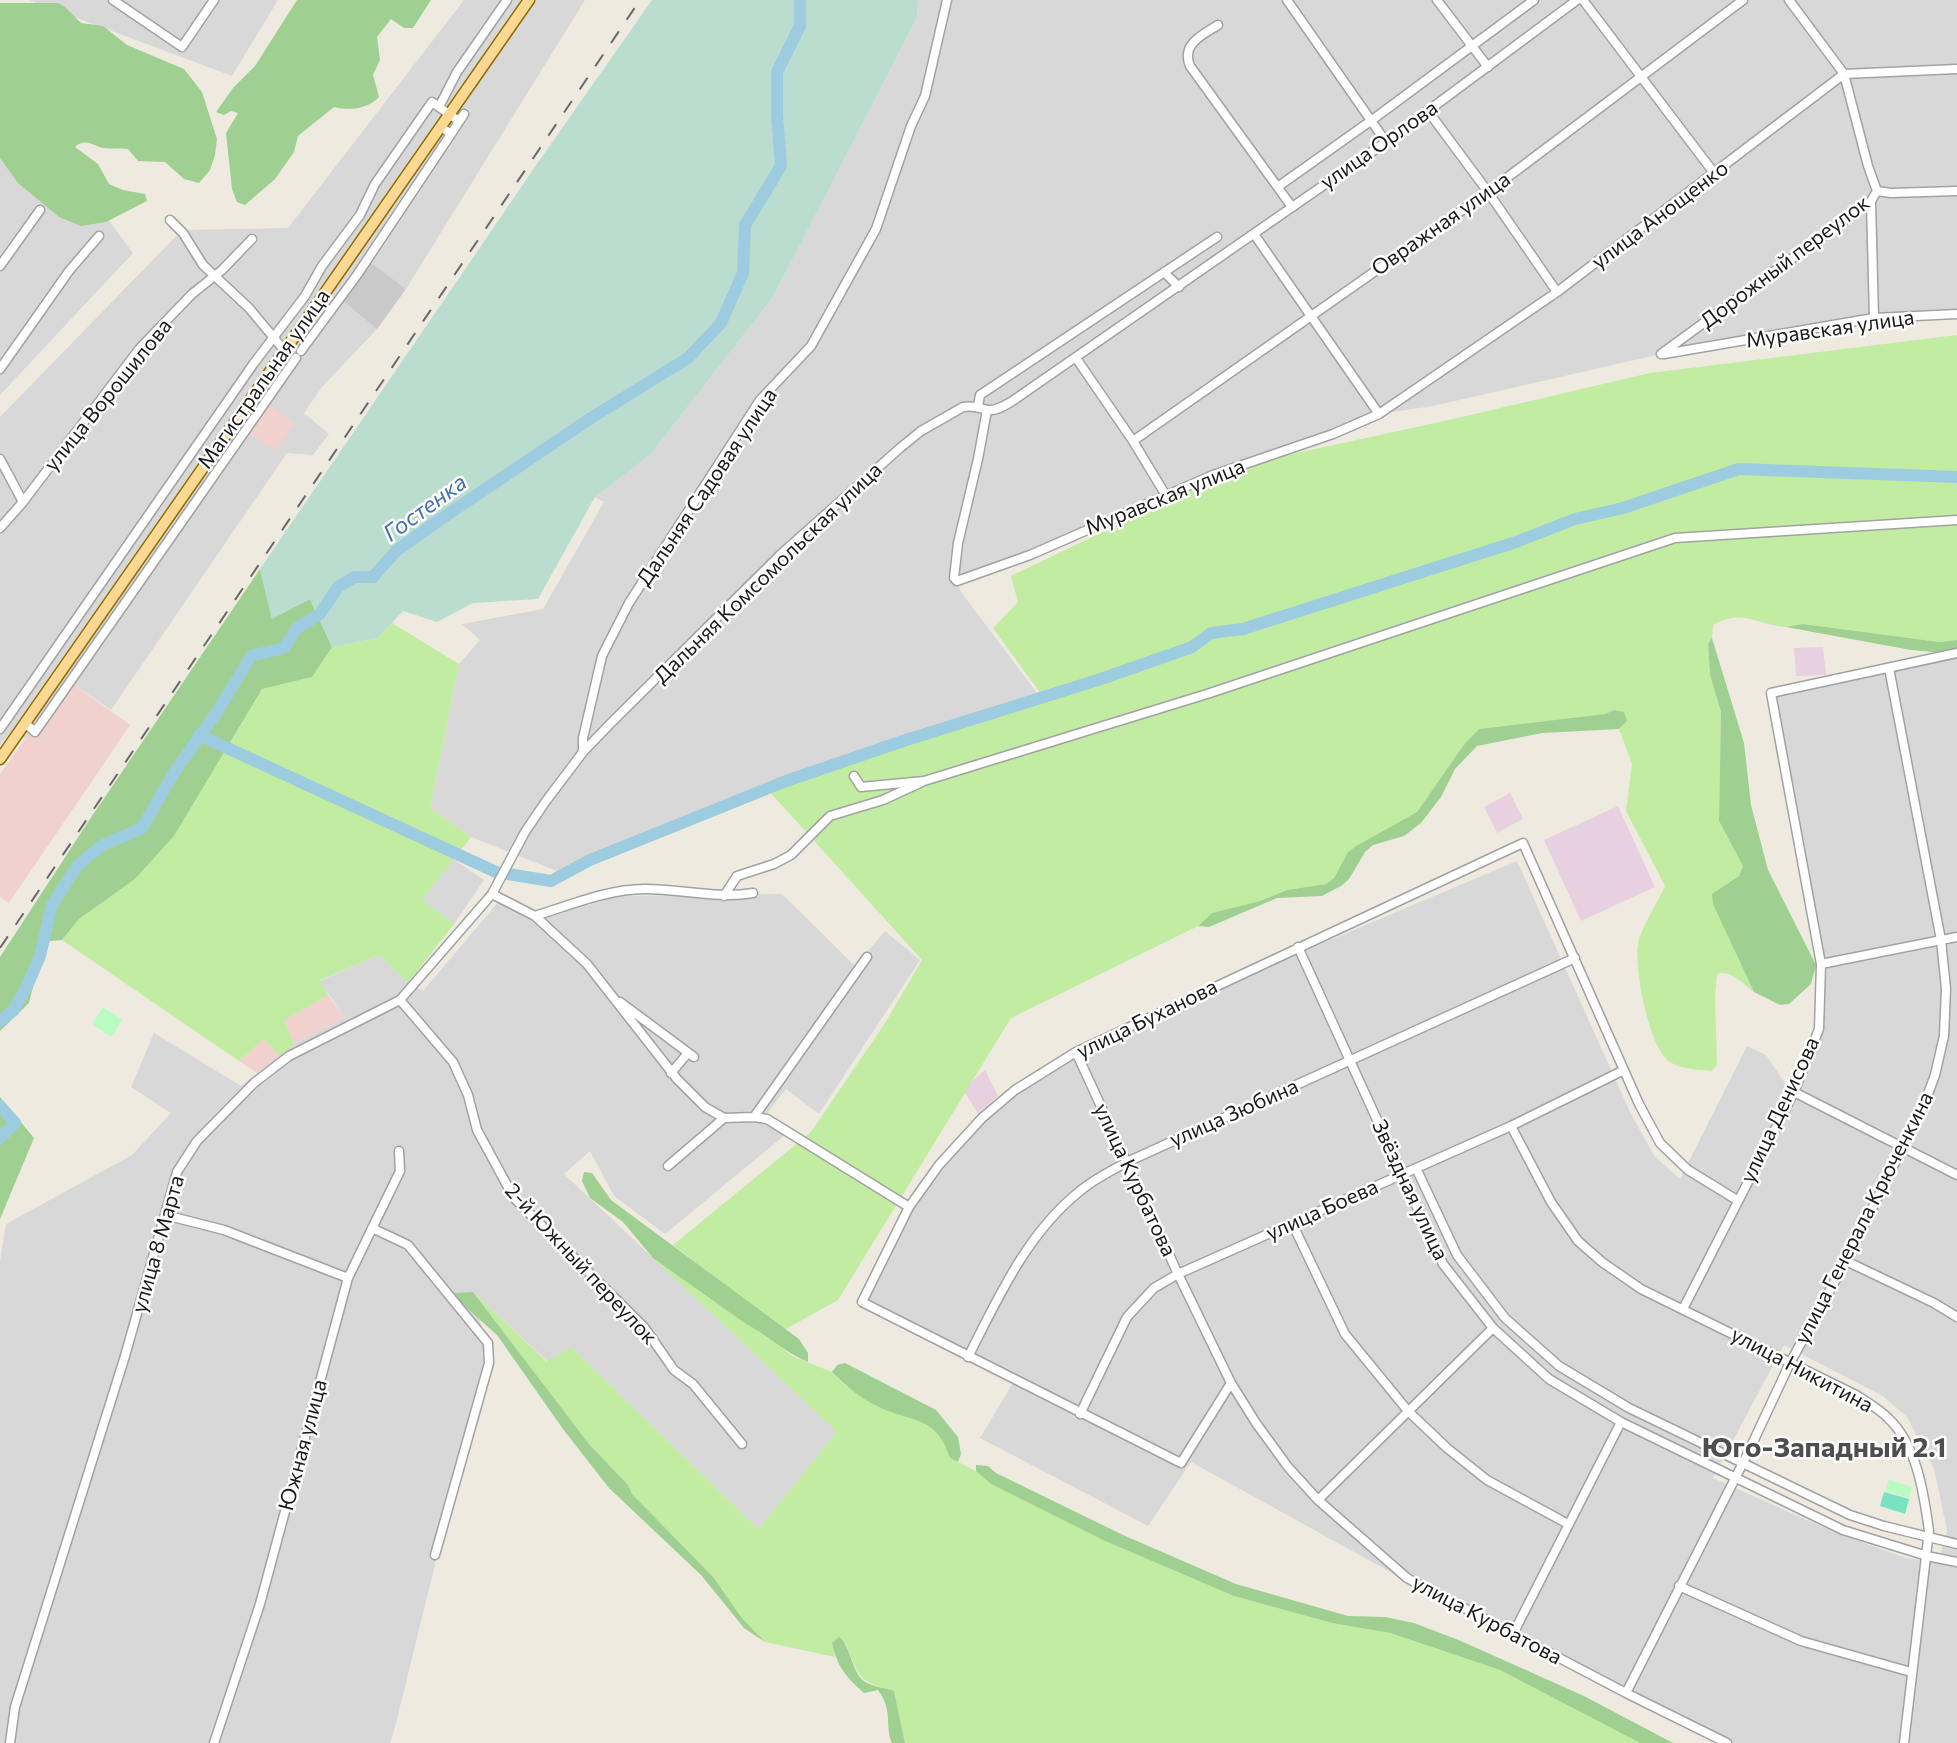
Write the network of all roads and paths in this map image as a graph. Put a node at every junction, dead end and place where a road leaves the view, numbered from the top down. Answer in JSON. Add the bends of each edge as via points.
{"nodes":[{"id":1,"x":113,"y":0,"type":"edge"},
{"id":2,"x":214,"y":0,"type":"edge"},
{"id":3,"x":507,"y":0,"type":"edge"},
{"id":4,"x":528,"y":0,"type":"edge"},
{"id":5,"x":947,"y":0,"type":"edge"},
{"id":6,"x":1287,"y":0,"type":"edge"},
{"id":7,"x":1437,"y":0,"type":"edge"},
{"id":8,"x":1534,"y":0,"type":"edge"},
{"id":9,"x":1577,"y":0,"type":"edge"},
{"id":10,"x":1583,"y":0,"type":"edge"},
{"id":11,"x":1743,"y":0,"type":"edge"},
{"id":12,"x":1789,"y":0,"type":"edge"},
{"id":13,"x":1218,"y":25,"type":"dead end"},
{"id":14,"x":1471,"y":46,"type":"junction"},
{"id":15,"x":1488,"y":67,"type":"junction"},
{"id":16,"x":1957,"y":69,"type":"edge"},
{"id":17,"x":1844,"y":74,"type":"junction"},
{"id":18,"x":1642,"y":76,"type":"junction"},
{"id":19,"x":439,"y":107,"type":"junction"},
{"id":20,"x":1429,"y":111,"type":"junction"},
{"id":21,"x":449,"y":114,"type":"junction"},
{"id":22,"x":1372,"y":120,"type":"junction"},
{"id":23,"x":441,"y":127,"type":"junction"},
{"id":24,"x":451,"y":134,"type":"junction"},
{"id":25,"x":1386,"y":142,"type":"junction"},
{"id":26,"x":1714,"y":173,"type":"junction"},
{"id":27,"x":1279,"y":186,"type":"junction"},
{"id":28,"x":1877,"y":191,"type":"junction"},
{"id":29,"x":1957,"y":191,"type":"edge"},
{"id":30,"x":1488,"y":192,"type":"junction"},
{"id":31,"x":1871,"y":201,"type":"junction"},
{"id":32,"x":1292,"y":207,"type":"junction"},
{"id":33,"x":40,"y":210,"type":"dead end"},
{"id":34,"x":170,"y":220,"type":"dead end"},
{"id":35,"x":1254,"y":234,"type":"junction"},
{"id":36,"x":100,"y":236,"type":"dead end"},
{"id":37,"x":1217,"y":237,"type":"dead end"},
{"id":38,"x":252,"y":239,"type":"dead end"},
{"id":39,"x":0,"y":266,"type":"edge"},
{"id":40,"x":1164,"y":272,"type":"junction"},
{"id":41,"x":213,"y":277,"type":"junction"},
{"id":42,"x":1179,"y":287,"type":"junction"},
{"id":43,"x":1557,"y":292,"type":"junction"},
{"id":44,"x":1957,"y":314,"type":"edge"},
{"id":45,"x":1311,"y":316,"type":"junction"},
{"id":46,"x":1874,"y":318,"type":"junction"},
{"id":47,"x":274,"y":338,"type":"junction"},
{"id":48,"x":284,"y":350,"type":"junction"},
{"id":49,"x":1661,"y":354,"type":"joint"},
{"id":50,"x":1076,"y":358,"type":"junction"},
{"id":51,"x":0,"y":369,"type":"edge"},
{"id":52,"x":963,"y":407,"type":"joint"},
{"id":53,"x":982,"y":408,"type":"junction"},
{"id":54,"x":1379,"y":414,"type":"junction"},
{"id":55,"x":1133,"y":441,"type":"junction"},
{"id":56,"x":0,"y":459,"type":"edge"},
{"id":57,"x":1166,"y":494,"type":"junction"},
{"id":58,"x":23,"y":502,"type":"junction"},
{"id":59,"x":1957,"y":520,"type":"edge"},
{"id":60,"x":0,"y":528,"type":"edge"},
{"id":61,"x":1957,"y":653,"type":"edge"},
{"id":62,"x":1889,"y":668,"type":"junction"},
{"id":63,"x":25,"y":723,"type":"junction"},
{"id":64,"x":0,"y":729,"type":"edge"},
{"id":65,"x":583,"y":752,"type":"junction"},
{"id":66,"x":0,"y":759,"type":"edge"},
{"id":67,"x":854,"y":776,"type":"dead end"},
{"id":68,"x":924,"y":781,"type":"junction"},
{"id":69,"x":753,"y":893,"type":"dead end"},
{"id":70,"x":492,"y":894,"type":"junction"},
{"id":71,"x":724,"y":896,"type":"junction"},
{"id":72,"x":536,"y":916,"type":"junction"},
{"id":73,"x":1957,"y":937,"type":"edge"},
{"id":74,"x":1941,"y":940,"type":"junction"},
{"id":75,"x":1298,"y":947,"type":"junction"},
{"id":76,"x":867,"y":957,"type":"dead end"},
{"id":77,"x":1575,"y":958,"type":"junction"},
{"id":78,"x":1821,"y":964,"type":"junction"},
{"id":79,"x":610,"y":993,"type":"junction"},
{"id":80,"x":400,"y":1000,"type":"junction"},
{"id":81,"x":1076,"y":1052,"type":"junction"},
{"id":82,"x":1350,"y":1061,"type":"junction"},
{"id":83,"x":1624,"y":1070,"type":"junction"},
{"id":84,"x":674,"y":1076,"type":"junction"},
{"id":85,"x":1794,"y":1092,"type":"junction"},
{"id":86,"x":754,"y":1117,"type":"junction"},
{"id":87,"x":724,"y":1118,"type":"junction"},
{"id":88,"x":1511,"y":1126,"type":"junction"},
{"id":89,"x":1903,"y":1146,"type":"junction"},
{"id":90,"x":399,"y":1151,"type":"dead end"},
{"id":91,"x":1127,"y":1162,"type":"junction"},
{"id":92,"x":668,"y":1166,"type":"dead end"},
{"id":93,"x":1416,"y":1168,"type":"junction"},
{"id":94,"x":1401,"y":1175,"type":"junction"},
{"id":95,"x":1957,"y":1175,"type":"edge"},
{"id":96,"x":1737,"y":1200,"type":"junction"},
{"id":97,"x":909,"y":1207,"type":"junction"},
{"id":98,"x":165,"y":1214,"type":"junction"},
{"id":99,"x":1292,"y":1223,"type":"junction"},
{"id":100,"x":372,"y":1228,"type":"junction"},
{"id":101,"x":1846,"y":1261,"type":"junction"},
{"id":102,"x":1178,"y":1274,"type":"junction"},
{"id":103,"x":348,"y":1278,"type":"junction"},
{"id":104,"x":1683,"y":1309,"type":"junction"},
{"id":105,"x":1957,"y":1317,"type":"edge"},
{"id":106,"x":1493,"y":1328,"type":"junction"},
{"id":107,"x":968,"y":1357,"type":"junction"},
{"id":108,"x":1790,"y":1363,"type":"junction"},
{"id":109,"x":1231,"y":1383,"type":"junction"},
{"id":110,"x":1408,"y":1412,"type":"junction"},
{"id":111,"x":1080,"y":1414,"type":"junction"},
{"id":112,"x":1621,"y":1422,"type":"junction"},
{"id":113,"x":742,"y":1444,"type":"dead end"},
{"id":114,"x":1743,"y":1463,"type":"junction"},
{"id":115,"x":1735,"y":1479,"type":"junction"},
{"id":116,"x":1318,"y":1500,"type":"junction"},
{"id":117,"x":1568,"y":1524,"type":"junction"},
{"id":118,"x":1928,"y":1538,"type":"junction"},
{"id":119,"x":1957,"y":1544,"type":"edge"},
{"id":120,"x":435,"y":1555,"type":"dead end"},
{"id":121,"x":1927,"y":1556,"type":"junction"},
{"id":122,"x":1957,"y":1562,"type":"edge"},
{"id":123,"x":1679,"y":1586,"type":"junction"},
{"id":124,"x":1513,"y":1634,"type":"junction"},
{"id":125,"x":1911,"y":1672,"type":"junction"},
{"id":126,"x":1626,"y":1693,"type":"junction"},
{"id":127,"x":10,"y":1743,"type":"edge"},
{"id":128,"x":214,"y":1743,"type":"edge"},
{"id":129,"x":1727,"y":1743,"type":"edge"},
{"id":130,"x":1904,"y":1743,"type":"edge"}],
"edges":[{"from":1,"to":2,"type":"street","via":[[182,47]]},
{"from":3,"to":19,"type":"street","via":[[457,72]]},
{"from":4,"to":21,"type":"main road","name":"Магистральная улица"},
{"from":5,"to":65,"type":"street","name":"Дальняя Садовая улица","via":[[925,96],[876,229],[811,346],[760,400],[629,603],[603,656]]},
{"from":6,"to":22,"type":"street"},
{"from":7,"to":14,"type":"street"},
{"from":8,"to":14,"type":"street","name":"улица Орлова"},
{"from":9,"to":15,"type":"street","name":"улица Орлова"},
{"from":10,"to":18,"type":"street"},
{"from":11,"to":18,"type":"street","name":"Овражная улица"},
{"from":12,"to":17,"type":"street"},
{"from":13,"to":27,"type":"street","via":[[1193,42],[1187,60]]},
{"from":14,"to":15,"type":"street"},
{"from":14,"to":22,"type":"street","name":"улица Орлова"},
{"from":15,"to":20,"type":"street","name":"улица Орлова"},
{"from":16,"to":17,"type":"street"},
{"from":17,"to":26,"type":"street","name":"улица Анощенко"},
{"from":17,"to":28,"type":"street"},
{"from":18,"to":26,"type":"street"},
{"from":18,"to":30,"type":"street","name":"Овражная улица"},
{"from":19,"to":21,"type":"street"},
{"from":19,"to":47,"type":"street","via":[[432,102]]},
{"from":20,"to":25,"type":"street","name":"улица Орлова"},
{"from":20,"to":30,"type":"street"},
{"from":21,"to":23,"type":"main road","name":"Магистральная улица"},
{"from":21,"to":24,"type":"street","via":[[462,118]]},
{"from":22,"to":25,"type":"street"},
{"from":22,"to":27,"type":"street","name":"улица Орлова"},
{"from":23,"to":24,"type":"street"},
{"from":23,"to":48,"type":"main road","name":"Магистральная улица"},
{"from":24,"to":63,"type":"street","via":[[35,732]]},
{"from":25,"to":32,"type":"street","name":"улица Орлова"},
{"from":26,"to":43,"type":"street","name":"улица Анощенко"},
{"from":27,"to":32,"type":"street"},
{"from":28,"to":29,"type":"street","name":"Дорожный переулок"},
{"from":28,"to":31,"type":"street","name":"Дорожный переулок"},
{"from":30,"to":43,"type":"street"},
{"from":30,"to":45,"type":"street","name":"Овражная улица"},
{"from":31,"to":46,"type":"street"},
{"from":31,"to":49,"type":"street","name":"Дорожный переулок"},
{"from":32,"to":35,"type":"street","name":"улица Орлова"},
{"from":33,"to":39,"type":"street"},
{"from":34,"to":41,"type":"street"},
{"from":35,"to":42,"type":"street","name":"улица Орлова"},
{"from":35,"to":45,"type":"street"},
{"from":36,"to":51,"type":"street","via":[[69,271]]},
{"from":37,"to":40,"type":"street"},
{"from":38,"to":41,"type":"street","name":"улица Ворошилова"},
{"from":40,"to":42,"type":"street"},
{"from":40,"to":53,"type":"street","via":[[979,395]]},
{"from":41,"to":47,"type":"street","via":[[249,308]]},
{"from":41,"to":58,"type":"street","name":"улица Ворошилова","via":[[140,348]]},
{"from":42,"to":50,"type":"street","name":"улица Орлова"},
{"from":43,"to":54,"type":"street","name":"улица Анощенко"},
{"from":44,"to":46,"type":"street","name":"Муравская улица"},
{"from":45,"to":54,"type":"street"},
{"from":45,"to":55,"type":"street","name":"Овражная улица"},
{"from":46,"to":49,"type":"street","name":"Муравская улица"},
{"from":47,"to":48,"type":"street"},
{"from":47,"to":64,"type":"street"},
{"from":48,"to":63,"type":"main road","name":"Магистральная улица"},
{"from":50,"to":53,"type":"street","name":"улица Орлова","via":[[1012,402],[997,409]]},
{"from":50,"to":55,"type":"street"},
{"from":52,"to":53,"type":"street","name":"улица Орлова"},
{"from":52,"to":65,"type":"street","name":"Дальняя Комсомольская улица","via":[[921,431],[781,554]]},
{"from":53,"to":57,"type":"street","name":"Муравская улица","via":[[978,459],[958,543],[957,581],[1030,555]]},
{"from":54,"to":57,"type":"street","name":"Муравская улица"},
{"from":55,"to":57,"type":"street"},
{"from":56,"to":58,"type":"street"},
{"from":58,"to":60,"type":"street","name":"улица Ворошилова"},
{"from":59,"to":68,"type":"street","via":[[1675,538],[1219,690]]},
{"from":61,"to":62,"type":"street"},
{"from":62,"to":74,"type":"street","name":"улица Генерала Крюченкина"},
{"from":62,"to":78,"type":"street","name":"улица Денисова","via":[[1771,693]]},
{"from":63,"to":66,"type":"main road","name":"Магистральная улица"},
{"from":65,"to":70,"type":"street","name":"Дальняя Садовая улица","via":[[525,832]]},
{"from":67,"to":68,"type":"street","via":[[861,787]]},
{"from":68,"to":71,"type":"street","via":[[830,816],[791,855],[737,876]]},
{"from":69,"to":71,"type":"street"},
{"from":70,"to":72,"type":"street"},
{"from":70,"to":80,"type":"street","name":"улица 8 Марта"},
{"from":71,"to":72,"type":"street","via":[[644,889],[604,895]]},
{"from":72,"to":79,"type":"street","via":[[587,964]]},
{"from":73,"to":74,"type":"street"},
{"from":74,"to":78,"type":"street"},
{"from":74,"to":89,"type":"street","name":"улица Генерала Крюченкина","via":[[1944,1036],[1936,1074]]},
{"from":75,"to":77,"type":"street","name":"улица Буханова","via":[[1523,843]]},
{"from":75,"to":81,"type":"street","name":"улица Буханова"},
{"from":75,"to":82,"type":"street","name":"Звёздная улица"},
{"from":76,"to":86,"type":"street"},
{"from":77,"to":82,"type":"street","name":"улица Зюбина"},
{"from":77,"to":83,"type":"street"},
{"from":78,"to":85,"type":"street","name":"улица Денисова","via":[[1819,1029]]},
{"from":79,"to":84,"type":"street"},
{"from":79,"to":84,"type":"street","via":[[691,1055]]},
{"from":80,"to":98,"type":"street","name":"улица 8 Марта","via":[[289,1056],[254,1083],[190,1152],[177,1172]]},
{"from":80,"to":113,"type":"street","name":"2-й Южный переулок","via":[[453,1062],[477,1130],[514,1198],[644,1327],[674,1370],[693,1384]]},
{"from":81,"to":91,"type":"street","name":"улица Курбатова"},
{"from":81,"to":97,"type":"street","name":"улица Буханова","via":[[1015,1090],[982,1118]]},
{"from":82,"to":91,"type":"street","name":"улица Зюбина"},
{"from":82,"to":94,"type":"street","name":"Звёздная улица"},
{"from":83,"to":88,"type":"street","name":"улица Боева"},
{"from":83,"to":96,"type":"street","via":[[1660,1143],[1688,1170]]},
{"from":84,"to":87,"type":"street","via":[[705,1107]]},
{"from":85,"to":89,"type":"street"},
{"from":85,"to":96,"type":"street","name":"улица Денисова"},
{"from":86,"to":87,"type":"street"},
{"from":86,"to":97,"type":"street","via":[[783,1127]]},
{"from":87,"to":92,"type":"street"},
{"from":88,"to":93,"type":"street","name":"улица Боева"},
{"from":88,"to":104,"type":"street","name":"улица Никитина","via":[[1551,1202],[1578,1241],[1641,1289]]},
{"from":89,"to":95,"type":"street"},
{"from":89,"to":101,"type":"street","name":"улица Генерала Крюченкина"},
{"from":90,"to":100,"type":"street","name":"Южная улица","via":[[400,1171]]},
{"from":91,"to":102,"type":"street","name":"улица Курбатова"},
{"from":91,"to":107,"type":"street","name":"улица Зюбина","via":[[1080,1190],[1042,1228],[1008,1279]]},
{"from":93,"to":94,"type":"street","name":"улица Боева"},
{"from":93,"to":114,"type":"street","name":"Звёздная улица","via":[[1457,1255],[1510,1324],[1559,1366]]},
{"from":94,"to":99,"type":"street","name":"улица Боева"},
{"from":94,"to":106,"type":"street","name":"Звёздная улица","via":[[1443,1264]]},
{"from":96,"to":104,"type":"street","name":"улица Денисова"},
{"from":97,"to":107,"type":"street","name":"улица Буханова","via":[[862,1302]]},
{"from":98,"to":103,"type":"street","via":[[223,1230]]},
{"from":98,"to":127,"type":"street","name":"улица 8 Марта","via":[[16,1707]]},
{"from":99,"to":102,"type":"street","name":"улица Боева"},
{"from":99,"to":110,"type":"street","via":[[1345,1334]]},
{"from":100,"to":103,"type":"street","name":"Южная улица"},
{"from":100,"to":120,"type":"street","via":[[408,1245],[488,1343],[490,1352]]},
{"from":101,"to":105,"type":"street"},
{"from":101,"to":108,"type":"street","name":"улица Генерала Крюченкина"},
{"from":102,"to":109,"type":"street","name":"улица Курбатова"},
{"from":102,"to":111,"type":"street","name":"улица Боева","via":[[1154,1288],[1126,1317]]},
{"from":103,"to":128,"type":"street","name":"Южная улица","via":[[260,1604]]},
{"from":104,"to":108,"type":"street","name":"улица Никитина"},
{"from":106,"to":110,"type":"street"},
{"from":106,"to":112,"type":"street","name":"Звёздная улица","via":[[1549,1379]]},
{"from":107,"to":111,"type":"street"},
{"from":108,"to":114,"type":"street","name":"улица Генерала Крюченкина"},
{"from":108,"to":118,"type":"street","name":"улица Никитина","via":[[1874,1406],[1902,1434],[1925,1498]]},
{"from":109,"to":111,"type":"street","via":[[1181,1463]]},
{"from":109,"to":116,"type":"street","name":"улица Курбатова","via":[[1256,1423]]},
{"from":110,"to":116,"type":"street"},
{"from":110,"to":117,"type":"street","via":[[1487,1479]]},
{"from":112,"to":115,"type":"street","name":"Звёздная улица"},
{"from":112,"to":117,"type":"street"},
{"from":114,"to":115,"type":"street","name":"улица Генерала Крюченкина"},
{"from":114,"to":118,"type":"street","name":"Звёздная улица","via":[[1850,1515]]},
{"from":115,"to":121,"type":"street","name":"Звёздная улица","via":[[1843,1530]]},
{"from":115,"to":123,"type":"street","name":"улица Генерала Крюченкина"},
{"from":116,"to":124,"type":"street","name":"улица Курбатова","via":[[1407,1578]]},
{"from":117,"to":124,"type":"street"},
{"from":118,"to":119,"type":"street","name":"Звёздная улица"},
{"from":118,"to":121,"type":"street","name":"улица Никитина"},
{"from":121,"to":122,"type":"street","name":"Звёздная улица"},
{"from":121,"to":125,"type":"street","name":"улица Никитина"},
{"from":123,"to":125,"type":"street","via":[[1801,1641]]},
{"from":123,"to":126,"type":"street","name":"улица Генерала Крюченкина"},
{"from":124,"to":126,"type":"street","name":"улица Курбатова"},
{"from":125,"to":130,"type":"street","name":"улица Никитина"},
{"from":126,"to":129,"type":"street","name":"улица Курбатова"}]}
